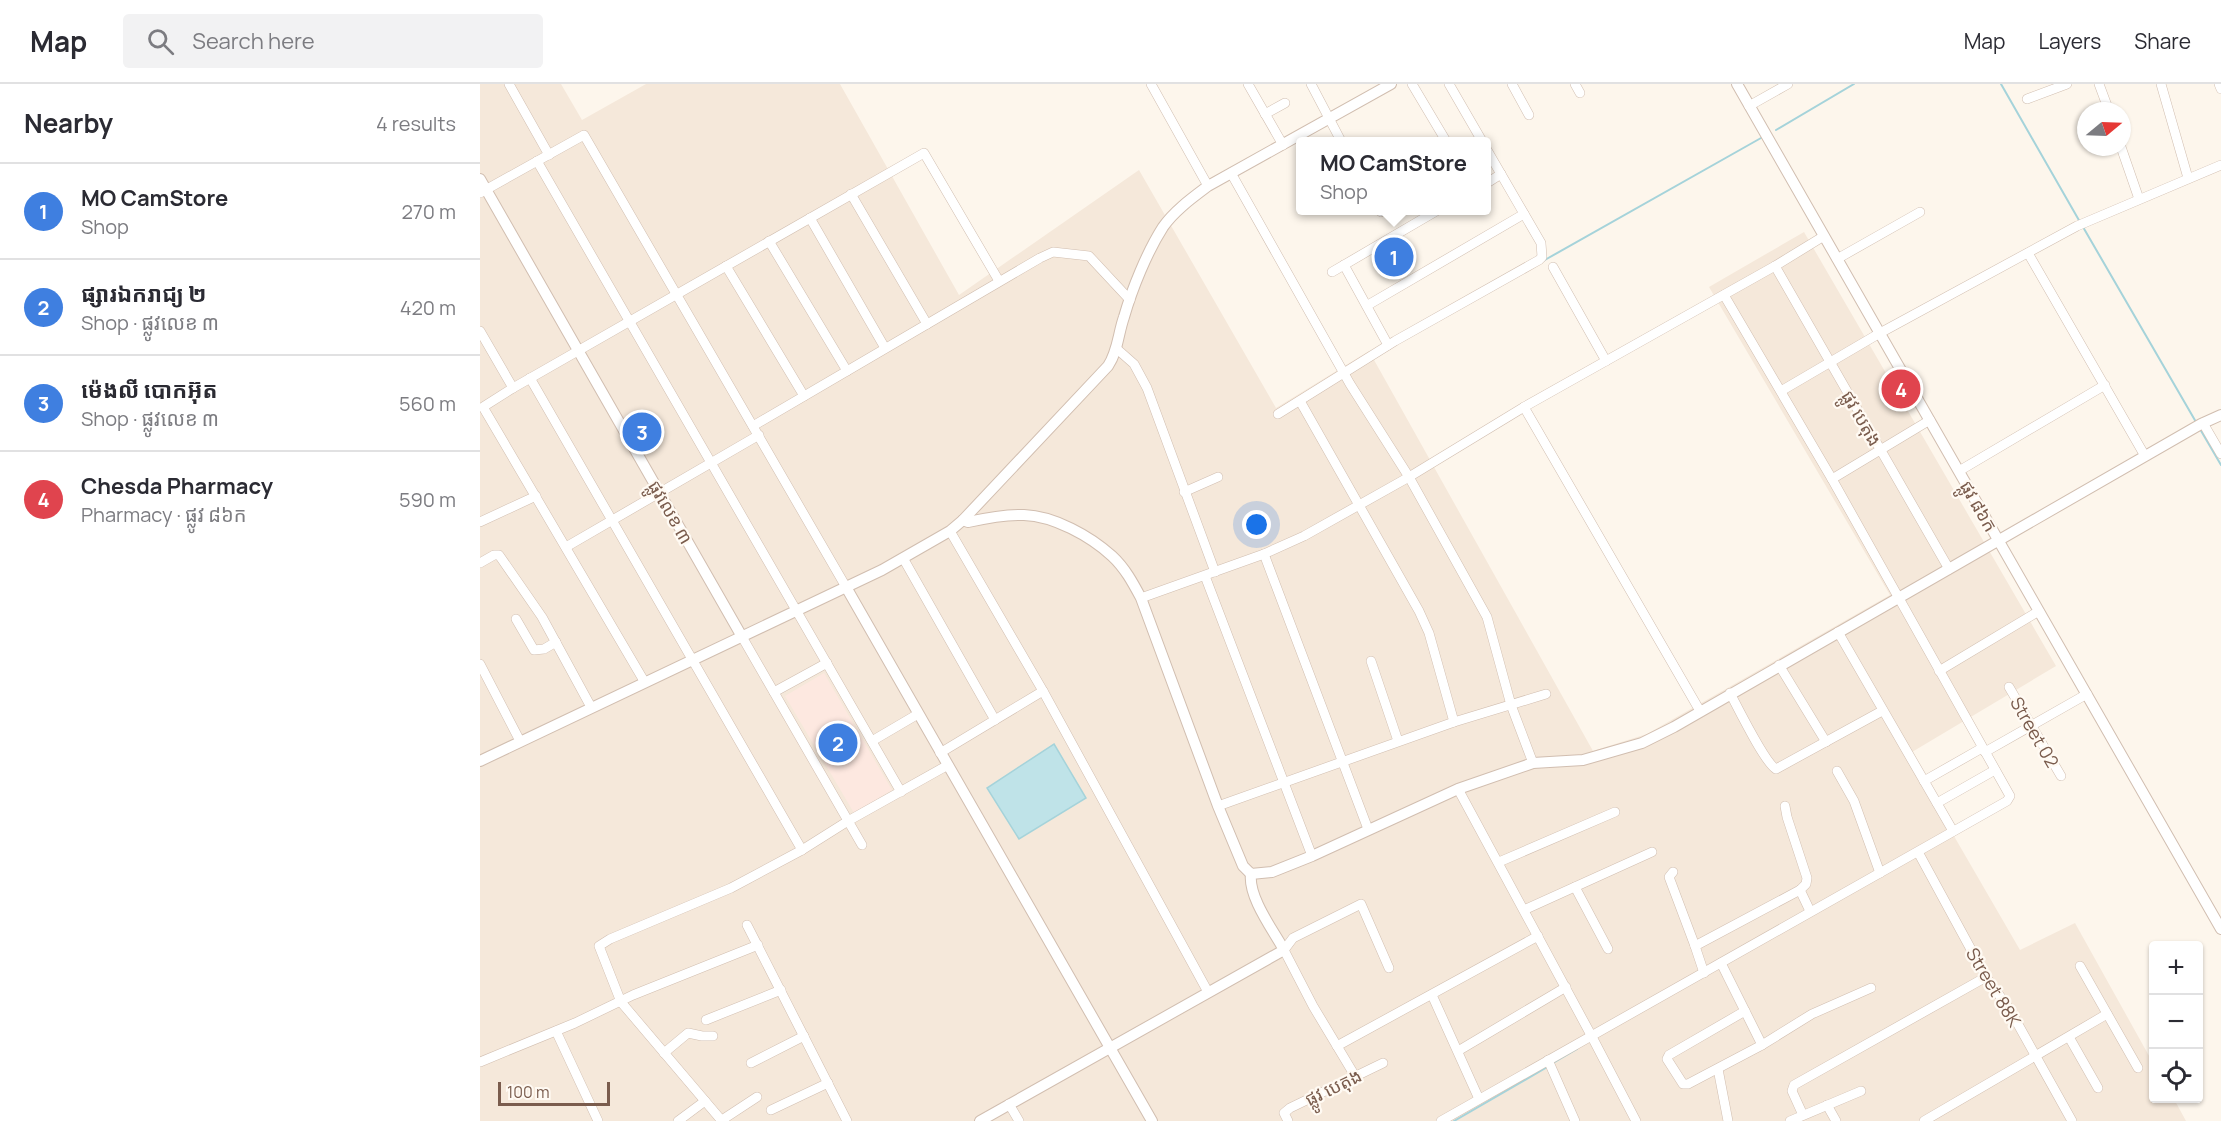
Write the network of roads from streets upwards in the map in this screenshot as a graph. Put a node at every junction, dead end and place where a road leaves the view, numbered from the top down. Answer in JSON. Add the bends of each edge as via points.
{"nodes":[{"id":1,"x":510,"y":84,"type":"edge"},
{"id":2,"x":1151,"y":84,"type":"edge"},
{"id":3,"x":1248,"y":84,"type":"edge"},
{"id":4,"x":1311,"y":84,"type":"edge"},
{"id":5,"x":1391,"y":84,"type":"edge"},
{"id":6,"x":1412,"y":84,"type":"edge"},
{"id":7,"x":1449,"y":84,"type":"edge"},
{"id":8,"x":1512,"y":84,"type":"edge"},
{"id":9,"x":1737,"y":84,"type":"edge"},
{"id":10,"x":1788,"y":84,"type":"edge"},
{"id":11,"x":2067,"y":84,"type":"edge"},
{"id":12,"x":2099,"y":84,"type":"edge"},
{"id":13,"x":2161,"y":84,"type":"edge"},
{"id":14,"x":2219,"y":84,"type":"edge"},
{"id":15,"x":2221,"y":89,"type":"edge"},
{"id":16,"x":2027,"y":99,"type":"dead end"},
{"id":17,"x":2106,"y":102,"type":"edge"},
{"id":18,"x":1285,"y":103,"type":"dead end"},
{"id":19,"x":1749,"y":106,"type":"junction"},
{"id":20,"x":1265,"y":114,"type":"junction"},
{"id":21,"x":1529,"y":115,"type":"dead end"},
{"id":22,"x":1330,"y":117,"type":"junction"},
{"id":23,"x":1296,"y":137,"type":"edge"},
{"id":24,"x":1296,"y":137,"type":"edge"},
{"id":25,"x":1339,"y":137,"type":"edge"},
{"id":26,"x":1444,"y":137,"type":"edge"},
{"id":27,"x":1480,"y":137,"type":"edge"},
{"id":28,"x":1283,"y":145,"type":"junction"},
{"id":29,"x":549,"y":155,"type":"junction"},
{"id":30,"x":2124,"y":156,"type":"edge"},
{"id":31,"x":1491,"y":157,"type":"edge"},
{"id":32,"x":537,"y":161,"type":"junction"},
{"id":33,"x":2221,"y":165,"type":"edge"},
{"id":34,"x":1231,"y":173,"type":"junction"},
{"id":35,"x":1501,"y":174,"type":"junction"},
{"id":36,"x":2188,"y":178,"type":"junction"},
{"id":37,"x":480,"y":179,"type":"edge"},
{"id":38,"x":1491,"y":180,"type":"edge"},
{"id":39,"x":1208,"y":186,"type":"junction"},
{"id":40,"x":483,"y":192,"type":"edge"},
{"id":41,"x":851,"y":194,"type":"junction"},
{"id":42,"x":2139,"y":199,"type":"junction"},
{"id":43,"x":1920,"y":212,"type":"dead end"},
{"id":44,"x":1524,"y":214,"type":"junction"},
{"id":45,"x":1429,"y":215,"type":"edge"},
{"id":46,"x":810,"y":218,"type":"junction"},
{"id":47,"x":1824,"y":236,"type":"junction"},
{"id":48,"x":769,"y":242,"type":"junction"},
{"id":49,"x":2028,"y":253,"type":"junction"},
{"id":50,"x":1837,"y":259,"type":"junction"},
{"id":51,"x":1344,"y":264,"type":"junction"},
{"id":52,"x":726,"y":266,"type":"junction"},
{"id":53,"x":1775,"y":266,"type":"junction"},
{"id":54,"x":1553,"y":267,"type":"dead end"},
{"id":55,"x":1332,"y":272,"type":"dead end"},
{"id":56,"x":999,"y":281,"type":"junction"},
{"id":57,"x":677,"y":294,"type":"junction"},
{"id":58,"x":1724,"y":295,"type":"junction"},
{"id":59,"x":1130,"y":300,"type":"junction"},
{"id":60,"x":1368,"y":305,"type":"junction"},
{"id":61,"x":630,"y":321,"type":"junction"},
{"id":62,"x":927,"y":324,"type":"junction"},
{"id":63,"x":480,"y":331,"type":"edge"},
{"id":64,"x":1880,"y":333,"type":"junction"},
{"id":65,"x":1388,"y":345,"type":"junction"},
{"id":66,"x":885,"y":348,"type":"junction"},
{"id":67,"x":1117,"y":349,"type":"junction"},
{"id":68,"x":578,"y":350,"type":"junction"},
{"id":69,"x":1606,"y":361,"type":"junction"},
{"id":70,"x":1830,"y":361,"type":"junction"},
{"id":71,"x":847,"y":371,"type":"junction"},
{"id":72,"x":1344,"y":373,"type":"junction"},
{"id":73,"x":530,"y":378,"type":"junction"},
{"id":74,"x":2104,"y":385,"type":"junction"},
{"id":75,"x":513,"y":388,"type":"junction"},
{"id":76,"x":1781,"y":391,"type":"junction"},
{"id":77,"x":804,"y":396,"type":"junction"},
{"id":78,"x":1300,"y":401,"type":"junction"},
{"id":79,"x":1524,"y":407,"type":"junction"},
{"id":80,"x":1278,"y":414,"type":"dead end"},
{"id":81,"x":2221,"y":415,"type":"edge"},
{"id":82,"x":1930,"y":420,"type":"junction"},
{"id":83,"x":2199,"y":424,"type":"junction"},
{"id":84,"x":753,"y":426,"type":"junction"},
{"id":85,"x":759,"y":435,"type":"junction"},
{"id":86,"x":1880,"y":449,"type":"junction"},
{"id":87,"x":2221,"y":454,"type":"edge"},
{"id":88,"x":2145,"y":456,"type":"junction"},
{"id":89,"x":711,"y":463,"type":"junction"},
{"id":90,"x":1959,"y":471,"type":"junction"},
{"id":91,"x":1218,"y":477,"type":"dead end"},
{"id":92,"x":1409,"y":477,"type":"junction"},
{"id":93,"x":1832,"y":479,"type":"junction"},
{"id":94,"x":1184,"y":492,"type":"junction"},
{"id":95,"x":660,"y":493,"type":"junction"},
{"id":96,"x":536,"y":496,"type":"junction"},
{"id":97,"x":1359,"y":505,"type":"junction"},
{"id":98,"x":612,"y":520,"type":"junction"},
{"id":99,"x":963,"y":520,"type":"junction"},
{"id":100,"x":480,"y":522,"type":"edge"},
{"id":101,"x":950,"y":531,"type":"junction"},
{"id":102,"x":1998,"y":539,"type":"junction"},
{"id":103,"x":566,"y":547,"type":"junction"},
{"id":104,"x":1264,"y":554,"type":"junction"},
{"id":105,"x":903,"y":558,"type":"junction"},
{"id":106,"x":480,"y":563,"type":"edge"},
{"id":107,"x":1950,"y":569,"type":"junction"},
{"id":108,"x":1215,"y":572,"type":"junction"},
{"id":109,"x":1204,"y":576,"type":"junction"},
{"id":110,"x":846,"y":587,"type":"junction"},
{"id":111,"x":1141,"y":598,"type":"junction"},
{"id":112,"x":1898,"y":598,"type":"junction"},
{"id":113,"x":796,"y":609,"type":"junction"},
{"id":114,"x":2039,"y":611,"type":"junction"},
{"id":115,"x":516,"y":619,"type":"dead end"},
{"id":116,"x":1838,"y":632,"type":"junction"},
{"id":117,"x":741,"y":635,"type":"junction"},
{"id":118,"x":556,"y":642,"type":"junction"},
{"id":119,"x":692,"y":658,"type":"junction"},
{"id":120,"x":1371,"y":661,"type":"dead end"},
{"id":121,"x":827,"y":663,"type":"junction"},
{"id":122,"x":480,"y":664,"type":"edge"},
{"id":123,"x":1779,"y":665,"type":"junction"},
{"id":124,"x":1939,"y":671,"type":"junction"},
{"id":125,"x":644,"y":681,"type":"junction"},
{"id":126,"x":2009,"y":687,"type":"dead end"},
{"id":127,"x":1043,"y":691,"type":"junction"},
{"id":128,"x":774,"y":692,"type":"junction"},
{"id":129,"x":1730,"y":693,"type":"junction"},
{"id":130,"x":1546,"y":694,"type":"dead end"},
{"id":131,"x":2087,"y":694,"type":"junction"},
{"id":132,"x":1511,"y":705,"type":"junction"},
{"id":133,"x":591,"y":707,"type":"junction"},
{"id":134,"x":1700,"y":711,"type":"junction"},
{"id":135,"x":1882,"y":711,"type":"junction"},
{"id":136,"x":918,"y":714,"type":"junction"},
{"id":137,"x":995,"y":720,"type":"junction"},
{"id":138,"x":1454,"y":722,"type":"junction"},
{"id":139,"x":2032,"y":726,"type":"junction"},
{"id":140,"x":520,"y":741,"type":"junction"},
{"id":141,"x":872,"y":741,"type":"junction"},
{"id":142,"x":1398,"y":741,"type":"junction"},
{"id":143,"x":1826,"y":742,"type":"junction"},
{"id":144,"x":1984,"y":750,"type":"junction"},
{"id":145,"x":940,"y":753,"type":"junction"},
{"id":146,"x":480,"y":761,"type":"edge"},
{"id":147,"x":1344,"y":761,"type":"junction"},
{"id":148,"x":1533,"y":763,"type":"junction"},
{"id":149,"x":948,"y":765,"type":"junction"},
{"id":150,"x":1995,"y":770,"type":"junction"},
{"id":151,"x":1837,"y":771,"type":"dead end"},
{"id":152,"x":2061,"y":776,"type":"dead end"},
{"id":153,"x":1924,"y":781,"type":"junction"},
{"id":154,"x":1284,"y":782,"type":"junction"},
{"id":155,"x":1458,"y":789,"type":"junction"},
{"id":156,"x":901,"y":792,"type":"junction"},
{"id":157,"x":1937,"y":803,"type":"junction"},
{"id":158,"x":1218,"y":806,"type":"junction"},
{"id":159,"x":1785,"y":806,"type":"dead end"},
{"id":160,"x":1615,"y":812,"type":"dead end"},
{"id":161,"x":848,"y":821,"type":"junction"},
{"id":162,"x":1368,"y":829,"type":"junction"},
{"id":163,"x":1953,"y":831,"type":"junction"},
{"id":164,"x":862,"y":845,"type":"dead end"},
{"id":165,"x":802,"y":850,"type":"junction"},
{"id":166,"x":1652,"y":852,"type":"dead end"},
{"id":167,"x":1918,"y":852,"type":"junction"},
{"id":168,"x":1312,"y":856,"type":"junction"},
{"id":169,"x":1499,"y":862,"type":"junction"},
{"id":170,"x":1672,"y":872,"type":"dead end"},
{"id":171,"x":1880,"y":873,"type":"junction"},
{"id":172,"x":1251,"y":874,"type":"junction"},
{"id":173,"x":1575,"y":887,"type":"junction"},
{"id":174,"x":1800,"y":890,"type":"junction"},
{"id":175,"x":1524,"y":910,"type":"junction"},
{"id":176,"x":1810,"y":911,"type":"junction"},
{"id":177,"x":747,"y":925,"type":"dead end"},
{"id":178,"x":2221,"y":929,"type":"edge"},
{"id":179,"x":1538,"y":936,"type":"junction"},
{"id":180,"x":758,"y":945,"type":"junction"},
{"id":181,"x":1695,"y":946,"type":"junction"},
{"id":182,"x":1608,"y":949,"type":"dead end"},
{"id":183,"x":1284,"y":950,"type":"junction"},
{"id":184,"x":1721,"y":963,"type":"junction"},
{"id":185,"x":2080,"y":966,"type":"dead end"},
{"id":186,"x":1389,"y":968,"type":"dead end"},
{"id":187,"x":1704,"y":973,"type":"junction"},
{"id":188,"x":1986,"y":978,"type":"junction"},
{"id":189,"x":1566,"y":987,"type":"junction"},
{"id":190,"x":1872,"y":988,"type":"dead end"},
{"id":191,"x":781,"y":990,"type":"junction"},
{"id":192,"x":1208,"y":992,"type":"junction"},
{"id":193,"x":1432,"y":995,"type":"junction"},
{"id":194,"x":621,"y":1002,"type":"junction"},
{"id":195,"x":1744,"y":1011,"type":"junction"},
{"id":196,"x":2107,"y":1014,"type":"junction"},
{"id":197,"x":706,"y":1020,"type":"dead end"},
{"id":198,"x":556,"y":1031,"type":"junction"},
{"id":199,"x":1592,"y":1035,"type":"junction"},
{"id":200,"x":713,"y":1036,"type":"dead end"},
{"id":201,"x":804,"y":1036,"type":"junction"},
{"id":202,"x":2069,"y":1036,"type":"junction"},
{"id":203,"x":1762,"y":1045,"type":"junction"},
{"id":204,"x":1337,"y":1046,"type":"junction"},
{"id":205,"x":1108,"y":1047,"type":"junction"},
{"id":206,"x":1458,"y":1052,"type":"junction"},
{"id":207,"x":664,"y":1053,"type":"junction"},
{"id":208,"x":2036,"y":1056,"type":"junction"},
{"id":209,"x":480,"y":1062,"type":"edge"},
{"id":210,"x":751,"y":1063,"type":"dead end"},
{"id":211,"x":1383,"y":1063,"type":"dead end"},
{"id":212,"x":1549,"y":1064,"type":"junction"},
{"id":213,"x":2138,"y":1068,"type":"dead end"},
{"id":214,"x":1718,"y":1069,"type":"junction"},
{"id":215,"x":1355,"y":1076,"type":"junction"},
{"id":216,"x":828,"y":1083,"type":"junction"},
{"id":217,"x":2098,"y":1088,"type":"dead end"},
{"id":218,"x":1861,"y":1091,"type":"dead end"},
{"id":219,"x":757,"y":1097,"type":"dead end"},
{"id":220,"x":1479,"y":1099,"type":"junction"},
{"id":221,"x":705,"y":1101,"type":"junction"},
{"id":222,"x":1009,"y":1104,"type":"junction"},
{"id":223,"x":1827,"y":1105,"type":"junction"},
{"id":224,"x":771,"y":1110,"type":"dead end"},
{"id":225,"x":1803,"y":1115,"type":"junction"},
{"id":226,"x":1286,"y":1117,"type":"edge"},
{"id":227,"x":598,"y":1121,"type":"edge"},
{"id":228,"x":678,"y":1121,"type":"edge"},
{"id":229,"x":722,"y":1121,"type":"edge"},
{"id":230,"x":847,"y":1121,"type":"edge"},
{"id":231,"x":980,"y":1121,"type":"edge"},
{"id":232,"x":1019,"y":1121,"type":"edge"},
{"id":233,"x":1152,"y":1121,"type":"edge"},
{"id":234,"x":1441,"y":1121,"type":"edge"},
{"id":235,"x":1575,"y":1121,"type":"edge"},
{"id":236,"x":1636,"y":1121,"type":"edge"},
{"id":237,"x":1728,"y":1121,"type":"edge"},
{"id":238,"x":1790,"y":1121,"type":"edge"},
{"id":239,"x":1836,"y":1121,"type":"edge"},
{"id":240,"x":1924,"y":1121,"type":"edge"},
{"id":241,"x":2073,"y":1121,"type":"edge"}],
"edges":[{"from":1,"to":29,"type":"street"},
{"from":2,"to":39,"type":"street"},
{"from":3,"to":20,"type":"street"},
{"from":4,"to":22,"type":"street"},
{"from":5,"to":22,"type":"street"},
{"from":6,"to":26,"type":"street"},
{"from":7,"to":27,"type":"street"},
{"from":8,"to":21,"type":"street"},
{"from":9,"to":19,"type":"street","name":"ផ្លូវ ៨៦ក"},
{"from":10,"to":19,"type":"street"},
{"from":11,"to":16,"type":"street"},
{"from":12,"to":17,"type":"street"},
{"from":13,"to":36,"type":"street"},
{"from":14,"to":15,"type":"street"},
{"from":18,"to":20,"type":"street"},
{"from":19,"to":47,"type":"street","name":"ផ្លូវ ៨៦ក"},
{"from":20,"to":28,"type":"street"},
{"from":22,"to":24,"type":"street"},
{"from":22,"to":25,"type":"street"},
{"from":23,"to":28,"type":"street"},
{"from":28,"to":34,"type":"street"},
{"from":29,"to":32,"type":"street"},
{"from":29,"to":57,"type":"street","via":[[584,135]]},
{"from":30,"to":42,"type":"street"},
{"from":31,"to":35,"type":"street"},
{"from":32,"to":40,"type":"street"},
{"from":32,"to":61,"type":"street"},
{"from":33,"to":36,"type":"street"},
{"from":34,"to":39,"type":"street"},
{"from":34,"to":72,"type":"street"},
{"from":35,"to":38,"type":"street"},
{"from":35,"to":44,"type":"street"},
{"from":36,"to":42,"type":"street"},
{"from":37,"to":40,"type":"street","name":"ផ្លូវលេខ ៣"},
{"from":39,"to":59,"type":"street","via":[[1164,226]]},
{"from":40,"to":68,"type":"street","name":"ផ្លូវលេខ ៣"},
{"from":41,"to":46,"type":"street"},
{"from":41,"to":56,"type":"street","via":[[924,153]]},
{"from":41,"to":62,"type":"street"},
{"from":42,"to":49,"type":"street"},
{"from":43,"to":50,"type":"street"},
{"from":44,"to":60,"type":"street"},
{"from":44,"to":65,"type":"street","via":[[1541,243],[1543,253],[1539,260]]},
{"from":45,"to":51,"type":"street"},
{"from":46,"to":48,"type":"street"},
{"from":46,"to":66,"type":"street"},
{"from":47,"to":50,"type":"street","name":"ផ្លូវ ៨៦ក"},
{"from":47,"to":53,"type":"street"},
{"from":48,"to":52,"type":"street"},
{"from":48,"to":71,"type":"street"},
{"from":49,"to":64,"type":"street"},
{"from":49,"to":74,"type":"street"},
{"from":50,"to":64,"type":"street","name":"ផ្លូវ ៨៦ក"},
{"from":51,"to":55,"type":"street"},
{"from":51,"to":60,"type":"street"},
{"from":52,"to":57,"type":"street"},
{"from":52,"to":77,"type":"street"},
{"from":53,"to":58,"type":"street"},
{"from":53,"to":70,"type":"street","name":"ផ្លូវ បេតុង"},
{"from":54,"to":69,"type":"street"},
{"from":56,"to":59,"type":"street","via":[[1053,252],[1089,256]]},
{"from":56,"to":62,"type":"street"},
{"from":57,"to":61,"type":"street"},
{"from":57,"to":84,"type":"street"},
{"from":58,"to":69,"type":"street"},
{"from":58,"to":76,"type":"street"},
{"from":59,"to":67,"type":"street"},
{"from":60,"to":65,"type":"street"},
{"from":61,"to":68,"type":"street"},
{"from":61,"to":89,"type":"street"},
{"from":62,"to":66,"type":"street"},
{"from":63,"to":75,"type":"street"},
{"from":64,"to":70,"type":"street"},
{"from":64,"to":82,"type":"street","name":"ផ្លូវ ៨៦ក"},
{"from":65,"to":72,"type":"street"},
{"from":66,"to":71,"type":"street"},
{"from":67,"to":94,"type":"street","via":[[1134,364],[1146,388]]},
{"from":67,"to":99,"type":"street","via":[[1108,366]]},
{"from":68,"to":73,"type":"street"},
{"from":68,"to":95,"type":"street","name":"ផ្លូវលេខ ៣"},
{"from":69,"to":79,"type":"street"},
{"from":70,"to":76,"type":"street"},
{"from":70,"to":86,"type":"street","name":"ផ្លូវ បេតុង"},
{"from":71,"to":77,"type":"street"},
{"from":72,"to":78,"type":"street"},
{"from":72,"to":92,"type":"street"},
{"from":73,"to":75,"type":"street"},
{"from":73,"to":98,"type":"street"},
{"from":74,"to":88,"type":"street"},
{"from":74,"to":90,"type":"street"},
{"from":75,"to":96,"type":"street","via":[[483,407]]},
{"from":76,"to":93,"type":"street"},
{"from":77,"to":84,"type":"street"},
{"from":78,"to":80,"type":"street"},
{"from":78,"to":97,"type":"street"},
{"from":79,"to":92,"type":"street"},
{"from":79,"to":134,"type":"street"},
{"from":81,"to":83,"type":"street"},
{"from":82,"to":86,"type":"street"},
{"from":82,"to":90,"type":"street","name":"ផ្លូវ ៨៦ក"},
{"from":83,"to":87,"type":"street"},
{"from":83,"to":88,"type":"street"},
{"from":84,"to":85,"type":"street"},
{"from":85,"to":89,"type":"street"},
{"from":85,"to":110,"type":"street"},
{"from":86,"to":93,"type":"street"},
{"from":86,"to":107,"type":"street","name":"ផ្លូវ បេតុង"},
{"from":88,"to":102,"type":"street"},
{"from":89,"to":95,"type":"street"},
{"from":89,"to":113,"type":"street"},
{"from":90,"to":102,"type":"street","name":"ផ្លូវ ៨៦ក"},
{"from":91,"to":94,"type":"street"},
{"from":92,"to":97,"type":"street"},
{"from":92,"to":132,"type":"street","via":[[1487,617]]},
{"from":93,"to":112,"type":"street"},
{"from":94,"to":108,"type":"street"},
{"from":95,"to":98,"type":"street"},
{"from":95,"to":117,"type":"street","name":"ផ្លូវលេខ ៣"},
{"from":96,"to":100,"type":"street"},
{"from":96,"to":103,"type":"street"},
{"from":97,"to":104,"type":"street"},
{"from":97,"to":138,"type":"street","via":[[1429,633]]},
{"from":98,"to":103,"type":"street"},
{"from":98,"to":119,"type":"street"},
{"from":99,"to":101,"type":"street"},
{"from":99,"to":111,"type":"street","via":[[1027,515],[1075,532],[1112,556],[1131,578]]},
{"from":101,"to":105,"type":"street"},
{"from":101,"to":127,"type":"street"},
{"from":102,"to":107,"type":"street"},
{"from":102,"to":114,"type":"street","name":"ផ្លូវ ៨៦ក"},
{"from":103,"to":125,"type":"street"},
{"from":104,"to":108,"type":"street"},
{"from":104,"to":147,"type":"street"},
{"from":105,"to":110,"type":"street"},
{"from":105,"to":137,"type":"street"},
{"from":106,"to":118,"type":"street","via":[[499,555]]},
{"from":107,"to":112,"type":"street"},
{"from":108,"to":109,"type":"street"},
{"from":109,"to":111,"type":"street"},
{"from":109,"to":154,"type":"street"},
{"from":110,"to":113,"type":"street"},
{"from":110,"to":136,"type":"street"},
{"from":111,"to":158,"type":"street"},
{"from":112,"to":116,"type":"street"},
{"from":112,"to":124,"type":"street"},
{"from":113,"to":117,"type":"street"},
{"from":113,"to":121,"type":"street"},
{"from":114,"to":124,"type":"street"},
{"from":114,"to":131,"type":"street","name":"ផ្លូវ ៨៦ក"},
{"from":115,"to":118,"type":"street","via":[[534,650]]},
{"from":116,"to":123,"type":"street"},
{"from":116,"to":135,"type":"street"},
{"from":117,"to":119,"type":"street"},
{"from":117,"to":128,"type":"street","name":"ផ្លូវលេខ ៣"},
{"from":118,"to":133,"type":"street"},
{"from":119,"to":125,"type":"street"},
{"from":119,"to":165,"type":"street"},
{"from":120,"to":142,"type":"street"},
{"from":121,"to":128,"type":"street"},
{"from":121,"to":141,"type":"street"},
{"from":122,"to":140,"type":"street"},
{"from":123,"to":129,"type":"street"},
{"from":123,"to":143,"type":"street"},
{"from":124,"to":144,"type":"street"},
{"from":125,"to":133,"type":"street"},
{"from":126,"to":139,"type":"street","name":"Street 02"},
{"from":127,"to":137,"type":"street"},
{"from":127,"to":192,"type":"street"},
{"from":128,"to":161,"type":"street","name":"ផ្លូវលេខ ៣"},
{"from":129,"to":134,"type":"street"},
{"from":129,"to":143,"type":"street","via":[[1771,766],[1781,768]]},
{"from":130,"to":132,"type":"street"},
{"from":131,"to":139,"type":"street"},
{"from":131,"to":178,"type":"street","name":"ផ្លូវ ៨៦ក"},
{"from":132,"to":138,"type":"street"},
{"from":132,"to":148,"type":"street"},
{"from":133,"to":140,"type":"street"},
{"from":134,"to":148,"type":"street","via":[[1642,743],[1583,760]]},
{"from":135,"to":143,"type":"street"},
{"from":135,"to":153,"type":"street"},
{"from":136,"to":141,"type":"street"},
{"from":136,"to":145,"type":"street"},
{"from":137,"to":145,"type":"street"},
{"from":138,"to":142,"type":"street"},
{"from":139,"to":144,"type":"street"},
{"from":139,"to":152,"type":"street","name":"Street 02"},
{"from":140,"to":146,"type":"street"},
{"from":141,"to":156,"type":"street"},
{"from":142,"to":147,"type":"street"},
{"from":144,"to":150,"type":"street"},
{"from":144,"to":153,"type":"street"},
{"from":145,"to":149,"type":"street"},
{"from":147,"to":154,"type":"street"},
{"from":147,"to":162,"type":"street"},
{"from":148,"to":155,"type":"street"},
{"from":149,"to":156,"type":"street"},
{"from":149,"to":205,"type":"street"},
{"from":150,"to":157,"type":"street"},
{"from":150,"to":163,"type":"street","via":[[2010,796],[2007,801]]},
{"from":151,"to":171,"type":"street","via":[[1854,801]]},
{"from":153,"to":157,"type":"street"},
{"from":154,"to":158,"type":"street"},
{"from":154,"to":168,"type":"street"},
{"from":155,"to":162,"type":"street"},
{"from":155,"to":169,"type":"street"},
{"from":156,"to":161,"type":"street"},
{"from":157,"to":163,"type":"street"},
{"from":158,"to":172,"type":"street","via":[[1243,866]]},
{"from":159,"to":174,"type":"street","via":[[1807,878]]},
{"from":160,"to":169,"type":"street"},
{"from":161,"to":164,"type":"street","name":"ផ្លូវលេខ ៣"},
{"from":161,"to":165,"type":"street"},
{"from":162,"to":168,"type":"street"},
{"from":163,"to":167,"type":"street"},
{"from":165,"to":194,"type":"street","via":[[730,888],[603,942],[599,946],[602,956]]},
{"from":166,"to":173,"type":"street"},
{"from":167,"to":171,"type":"street"},
{"from":167,"to":188,"type":"street","name":"Street 88K"},
{"from":168,"to":172,"type":"street","via":[[1272,872]]},
{"from":169,"to":175,"type":"street"},
{"from":170,"to":181,"type":"street","via":[[1672,888]]},
{"from":171,"to":176,"type":"street"},
{"from":172,"to":183,"type":"street","via":[[1258,902]]},
{"from":173,"to":175,"type":"street"},
{"from":173,"to":182,"type":"street"},
{"from":174,"to":176,"type":"street"},
{"from":174,"to":181,"type":"street"},
{"from":175,"to":179,"type":"street"},
{"from":176,"to":184,"type":"street"},
{"from":177,"to":180,"type":"street"},
{"from":179,"to":189,"type":"street"},
{"from":179,"to":193,"type":"street"},
{"from":180,"to":191,"type":"street"},
{"from":180,"to":194,"type":"street"},
{"from":181,"to":187,"type":"street"},
{"from":183,"to":186,"type":"street","via":[[1293,938],[1361,904]]},
{"from":183,"to":192,"type":"street"},
{"from":183,"to":204,"type":"street"},
{"from":184,"to":187,"type":"street"},
{"from":184,"to":195,"type":"street"},
{"from":185,"to":196,"type":"street"},
{"from":187,"to":199,"type":"street"},
{"from":188,"to":208,"type":"street","name":"Street 88K"},
{"from":188,"to":225,"type":"street","via":[[1794,1085],[1792,1091]]},
{"from":189,"to":199,"type":"street"},
{"from":189,"to":206,"type":"street"},
{"from":190,"to":203,"type":"street","via":[[1812,1014]]},
{"from":191,"to":197,"type":"street"},
{"from":191,"to":201,"type":"street"},
{"from":192,"to":205,"type":"street"},
{"from":193,"to":204,"type":"street"},
{"from":193,"to":206,"type":"street"},
{"from":194,"to":198,"type":"street"},
{"from":194,"to":207,"type":"street"},
{"from":195,"to":203,"type":"street"},
{"from":195,"to":214,"type":"street","via":[[1667,1059],[1683,1084]]},
{"from":196,"to":202,"type":"street"},
{"from":196,"to":213,"type":"street"},
{"from":198,"to":209,"type":"street"},
{"from":198,"to":227,"type":"street"},
{"from":199,"to":212,"type":"street"},
{"from":199,"to":236,"type":"street"},
{"from":200,"to":207,"type":"street","via":[[688,1033]]},
{"from":201,"to":210,"type":"street"},
{"from":201,"to":216,"type":"street"},
{"from":202,"to":208,"type":"street"},
{"from":202,"to":217,"type":"street"},
{"from":203,"to":214,"type":"street"},
{"from":204,"to":215,"type":"street"},
{"from":205,"to":222,"type":"street"},
{"from":205,"to":233,"type":"street"},
{"from":206,"to":220,"type":"street"},
{"from":207,"to":221,"type":"street"},
{"from":208,"to":240,"type":"street"},
{"from":208,"to":241,"type":"street","name":"Street 88K"},
{"from":211,"to":215,"type":"street","name":"ផ្លូវ បេតុង"},
{"from":212,"to":220,"type":"street"},
{"from":212,"to":235,"type":"street"},
{"from":214,"to":237,"type":"street"},
{"from":215,"to":226,"type":"street","name":"ផ្លូវ បេតុង"},
{"from":216,"to":224,"type":"street"},
{"from":216,"to":230,"type":"street"},
{"from":218,"to":223,"type":"street"},
{"from":219,"to":229,"type":"street"},
{"from":220,"to":234,"type":"street"},
{"from":221,"to":228,"type":"street"},
{"from":221,"to":229,"type":"street"},
{"from":222,"to":231,"type":"street"},
{"from":222,"to":232,"type":"street"},
{"from":223,"to":225,"type":"street"},
{"from":223,"to":239,"type":"street"},
{"from":225,"to":238,"type":"street"}]}
